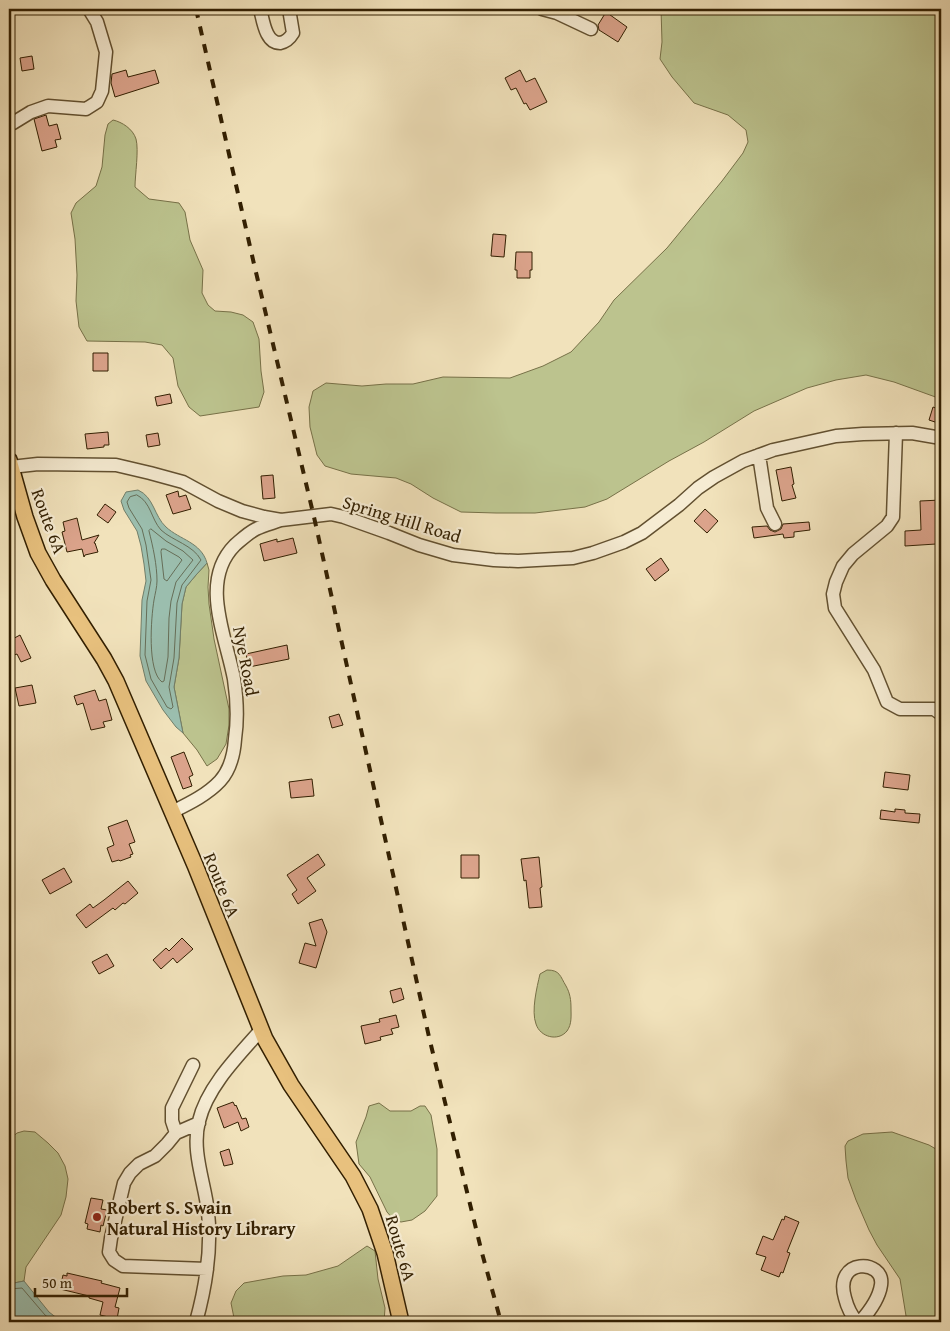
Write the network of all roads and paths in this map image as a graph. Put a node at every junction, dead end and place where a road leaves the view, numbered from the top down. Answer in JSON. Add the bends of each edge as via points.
{"nodes":[{"id":1,"x":89,"y":9,"type":"edge"},
{"id":2,"x":260,"y":9,"type":"edge"},
{"id":3,"x":289,"y":9,"type":"edge"},
{"id":4,"x":542,"y":9,"type":"edge"},
{"id":5,"x":590,"y":29,"type":"dead end"},
{"id":6,"x":9,"y":124,"type":"edge"},
{"id":7,"x":896,"y":433,"type":"junction"},
{"id":8,"x":941,"y":438,"type":"edge"},
{"id":9,"x":759,"y":455,"type":"junction"},
{"id":10,"x":10,"y":463,"type":"edge"},
{"id":11,"x":281,"y":520,"type":"junction"},
{"id":12,"x":775,"y":524,"type":"dead end"},
{"id":13,"x":941,"y":714,"type":"edge"},
{"id":14,"x":172,"y":812,"type":"junction"},
{"id":15,"x":261,"y":1030,"type":"junction"},
{"id":16,"x":193,"y":1065,"type":"dead end"},
{"id":17,"x":198,"y":1123,"type":"junction"},
{"id":18,"x":176,"y":1133,"type":"junction"},
{"id":19,"x":207,"y":1269,"type":"junction"},
{"id":20,"x":196,"y":1322,"type":"edge"},
{"id":21,"x":401,"y":1322,"type":"edge"}],
"edges":[{"from":1,"to":6,"type":"street","via":[[97,22],[106,52],[102,90],[97,102],[86,109],[48,106]]},
{"from":2,"to":3,"type":"street","via":[[269,36],[280,43],[293,33]]},
{"from":4,"to":5,"type":"street"},
{"from":7,"to":8,"type":"street","name":"Spring Hill Road"},
{"from":7,"to":9,"type":"street","name":"Spring Hill Road","via":[[836,436]]},
{"from":7,"to":13,"type":"street","via":[[893,517],[843,566],[833,594],[835,608],[874,670],[887,702],[900,709],[934,710]]},
{"from":9,"to":11,"type":"street","name":"Spring Hill Road","via":[[698,488],[642,533],[610,548],[573,558],[518,561],[453,555],[331,514]]},
{"from":9,"to":12,"type":"street","via":[[767,508]]},
{"from":10,"to":11,"type":"street","name":"Spring Hill Road","via":[[116,465],[183,482],[242,511]]},
{"from":10,"to":14,"type":"main road","name":"Route 6A","via":[[38,553],[116,681]]},
{"from":11,"to":14,"type":"street","name":"Nye Road","via":[[255,529],[231,550],[222,564],[216,594],[238,712],[234,750],[220,781]]},
{"from":14,"to":15,"type":"main road","name":"Route 6A"},
{"from":15,"to":17,"type":"street","via":[[218,1083]]},
{"from":15,"to":21,"type":"main road","name":"Route 6A","via":[[291,1085],[354,1176],[370,1209],[385,1253]]},
{"from":16,"to":18,"type":"street","via":[[172,1108]]},
{"from":17,"to":18,"type":"street"},
{"from":17,"to":19,"type":"street","via":[[198,1156],[210,1232]]},
{"from":18,"to":19,"type":"street","via":[[155,1156],[139,1164],[124,1183],[109,1252],[123,1266]]},
{"from":19,"to":20,"type":"street"}]}
